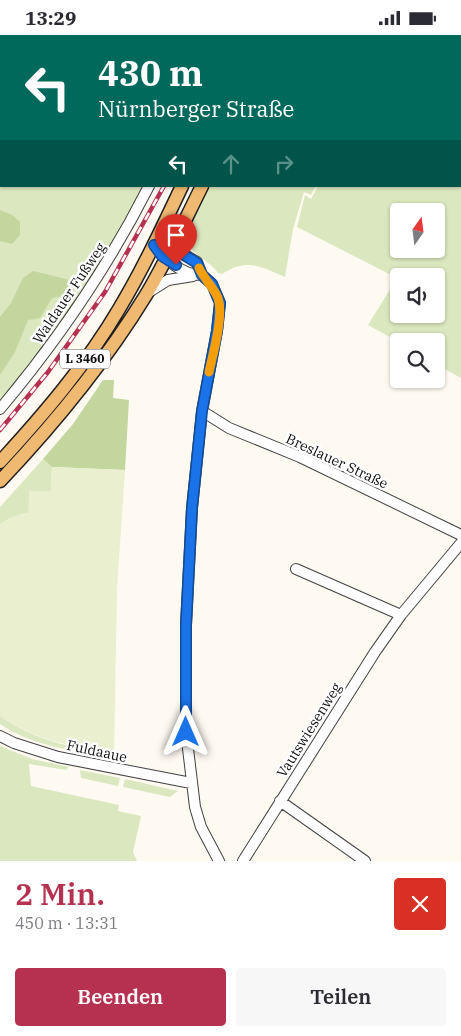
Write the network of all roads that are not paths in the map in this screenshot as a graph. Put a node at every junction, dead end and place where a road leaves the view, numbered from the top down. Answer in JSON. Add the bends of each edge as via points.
{"nodes":[{"id":1,"x":148,"y":187,"type":"edge"},
{"id":2,"x":182,"y":187,"type":"edge"},
{"id":3,"x":201,"y":187,"type":"edge"},
{"id":4,"x":154,"y":245,"type":"junction"},
{"id":5,"x":168,"y":253,"type":"junction"},
{"id":6,"x":198,"y":275,"type":"junction"},
{"id":7,"x":146,"y":294,"type":"junction"},
{"id":8,"x":0,"y":409,"type":"edge"},
{"id":9,"x":202,"y":411,"type":"junction"},
{"id":10,"x":0,"y":463,"type":"edge"},
{"id":11,"x":0,"y":481,"type":"edge"},
{"id":12,"x":461,"y":535,"type":"edge"},
{"id":13,"x":461,"y":543,"type":"edge"},
{"id":14,"x":296,"y":569,"type":"dead end"},
{"id":15,"x":401,"y":615,"type":"junction"},
{"id":16,"x":0,"y":736,"type":"edge"},
{"id":17,"x":191,"y":783,"type":"junction"},
{"id":18,"x":280,"y":801,"type":"junction"},
{"id":19,"x":219,"y":861,"type":"edge"},
{"id":20,"x":243,"y":861,"type":"edge"},
{"id":21,"x":365,"y":861,"type":"edge"}],
"edges":[{"from":1,"to":8,"type":"street","name":"Waldauer Fußweg","via":[[126,231],[85,297]]},
{"from":2,"to":4,"type":"main road","number":"L 3460"},
{"from":3,"to":5,"type":"main road","number":"L 3460"},
{"from":4,"to":5,"type":"street"},
{"from":4,"to":10,"type":"main road","number":"L 3460","via":[[119,310],[74,375]]},
{"from":5,"to":6,"type":"street","via":[[197,263]]},
{"from":5,"to":7,"type":"main road","number":"L 3460"},
{"from":6,"to":7,"type":"street","via":[[168,280]]},
{"from":6,"to":9,"type":"street","via":[[212,284],[220,303]]},
{"from":7,"to":11,"type":"main road","number":"L 3460","via":[[87,381]]},
{"from":9,"to":12,"type":"street","name":"Breslauer Straße","via":[[229,428],[300,457]]},
{"from":9,"to":17,"type":"street","via":[[192,508],[186,625],[186,732]]},
{"from":13,"to":15,"type":"street","name":"Vautswiesenweg"},
{"from":14,"to":15,"type":"street"},
{"from":15,"to":18,"type":"street","name":"Vautswiesenweg"},
{"from":16,"to":17,"type":"street","name":"Fuldaaue","via":[[58,757]]},
{"from":17,"to":19,"type":"street","via":[[201,827]]},
{"from":18,"to":20,"type":"street","name":"Vautswiesenweg"},
{"from":18,"to":21,"type":"street"}]}
